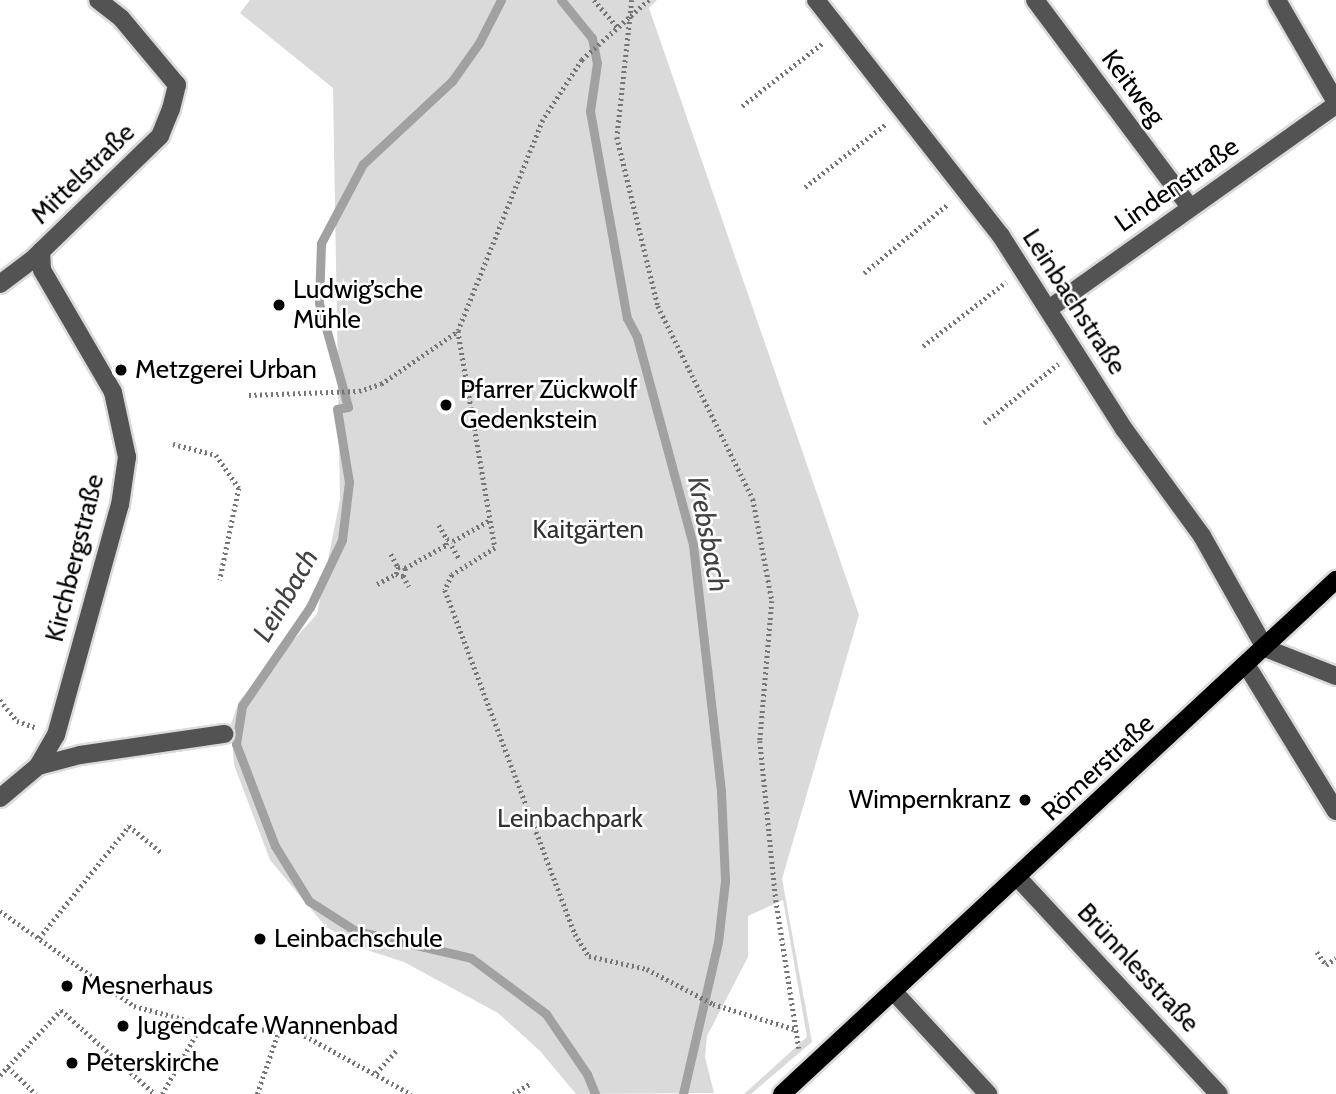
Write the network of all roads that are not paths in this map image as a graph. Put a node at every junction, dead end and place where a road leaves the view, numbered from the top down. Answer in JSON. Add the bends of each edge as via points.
{"nodes":[{"id":1,"x":98,"y":0,"type":"edge"},
{"id":2,"x":816,"y":0,"type":"edge"},
{"id":3,"x":1034,"y":0,"type":"edge"},
{"id":4,"x":1277,"y":0,"type":"edge"},
{"id":5,"x":1336,"y":104,"type":"edge"},
{"id":6,"x":1190,"y":207,"type":"junction"},
{"id":7,"x":41,"y":251,"type":"junction"},
{"id":8,"x":0,"y":284,"type":"edge"},
{"id":9,"x":1050,"y":308,"type":"junction"},
{"id":10,"x":1336,"y":580,"type":"edge"},
{"id":11,"x":1265,"y":648,"type":"junction"},
{"id":12,"x":1247,"y":666,"type":"junction"},
{"id":13,"x":1336,"y":676,"type":"edge"},
{"id":14,"x":224,"y":734,"type":"dead end"},
{"id":15,"x":38,"y":766,"type":"junction"},
{"id":16,"x":0,"y":797,"type":"edge"},
{"id":17,"x":1336,"y":811,"type":"edge"},
{"id":18,"x":1018,"y":877,"type":"junction"},
{"id":19,"x":894,"y":992,"type":"junction"},
{"id":20,"x":782,"y":1094,"type":"edge"},
{"id":21,"x":988,"y":1094,"type":"edge"},
{"id":22,"x":1219,"y":1094,"type":"edge"}],
"edges":[{"from":1,"to":7,"type":"street","name":"Mittelstraße","via":[[121,18],[177,85],[160,136]]},
{"from":2,"to":9,"type":"street","name":"Leinbachstraße","via":[[965,190]]},
{"from":3,"to":6,"type":"street","name":"Keitweg"},
{"from":4,"to":5,"type":"street"},
{"from":5,"to":6,"type":"street","name":"Lindenstraße"},
{"from":6,"to":9,"type":"street","name":"Lindenstraße"},
{"from":7,"to":8,"type":"street","name":"Mittelstraße"},
{"from":7,"to":15,"type":"street","name":"Kirchbergstraße","via":[[42,270],[113,393],[127,457],[120,505],[56,735]]},
{"from":9,"to":11,"type":"street","name":"Leinbachstraße","via":[[1124,429],[1202,536]]},
{"from":10,"to":11,"type":"main road","name":"Römerstraße"},
{"from":11,"to":12,"type":"main road","name":"Römerstraße"},
{"from":11,"to":13,"type":"street"},
{"from":12,"to":17,"type":"street"},
{"from":12,"to":18,"type":"main road","name":"Römerstraße"},
{"from":14,"to":15,"type":"street","name":"Kirchbergstraße","via":[[80,755]]},
{"from":15,"to":16,"type":"street","name":"Kirchbergstraße"},
{"from":18,"to":19,"type":"main road","name":"Römerstraße"},
{"from":18,"to":22,"type":"street","name":"Brünnlesstraße"},
{"from":19,"to":20,"type":"main road","name":"Römerstraße"},
{"from":19,"to":21,"type":"street"}]}
